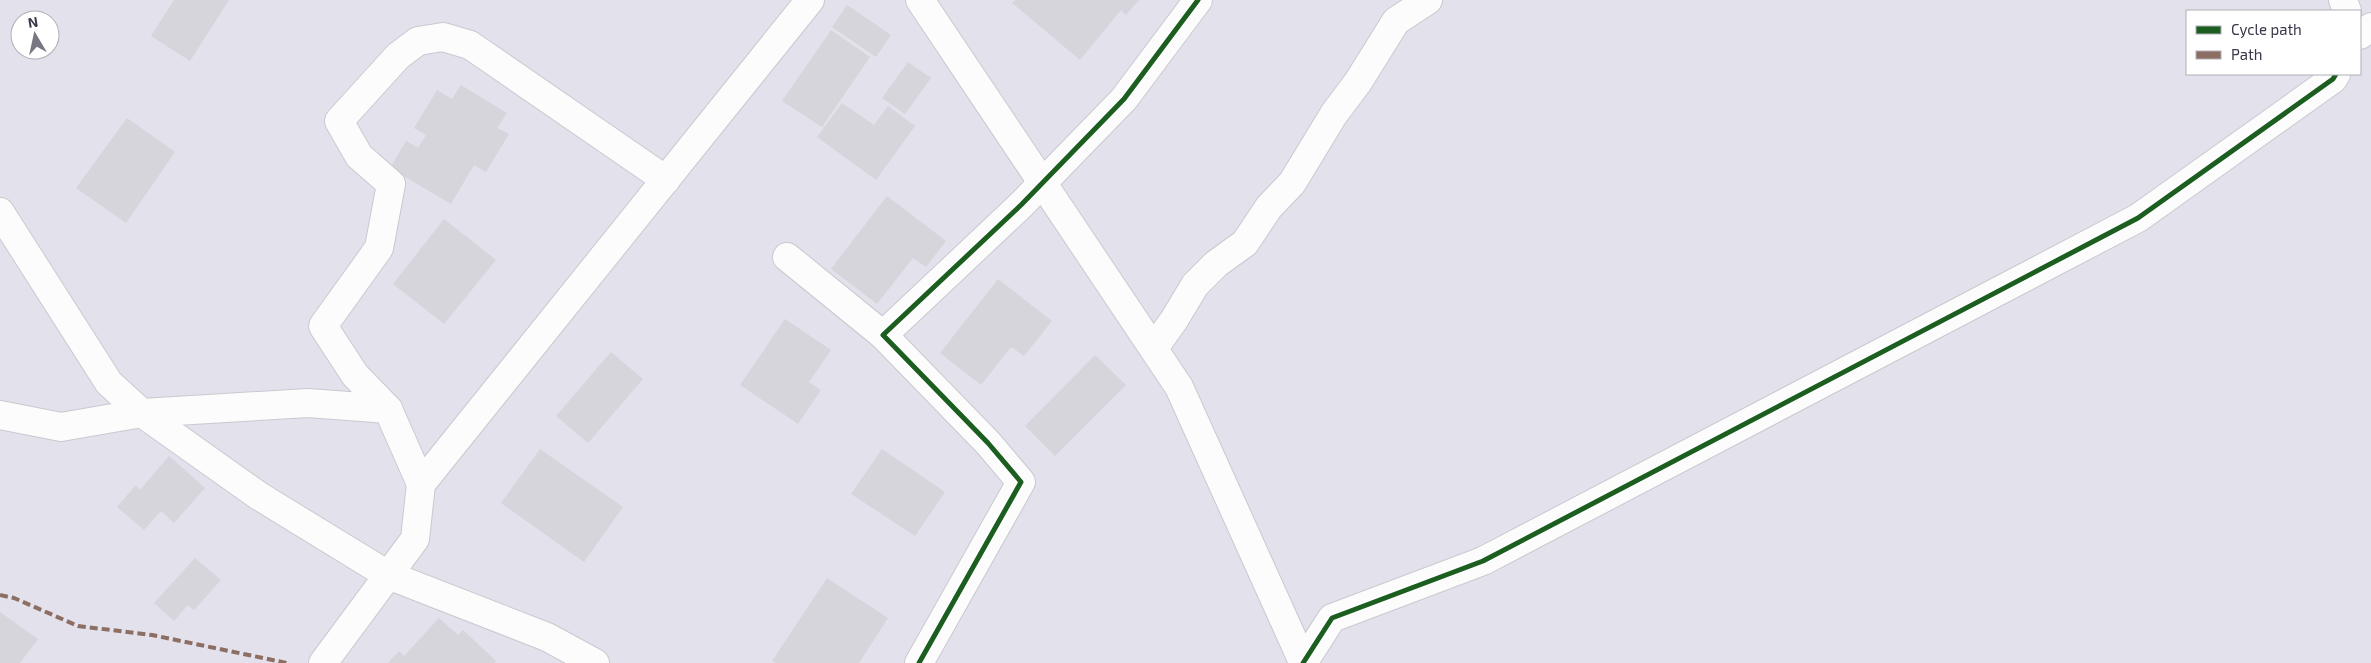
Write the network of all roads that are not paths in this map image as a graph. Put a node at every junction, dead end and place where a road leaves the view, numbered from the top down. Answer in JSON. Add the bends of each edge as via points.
{"nodes":[{"id":1,"x":810,"y":0,"type":"edge"},
{"id":2,"x":920,"y":0,"type":"edge"},
{"id":3,"x":1198,"y":0,"type":"edge"},
{"id":4,"x":1428,"y":0,"type":"edge"},
{"id":5,"x":2335,"y":75,"type":"edge"},
{"id":6,"x":666,"y":180,"type":"junction"},
{"id":7,"x":1043,"y":182,"type":"junction"},
{"id":8,"x":0,"y":212,"type":"edge"},
{"id":9,"x":787,"y":257,"type":"dead end"},
{"id":10,"x":883,"y":335,"type":"junction"},
{"id":11,"x":1154,"y":348,"type":"junction"},
{"id":12,"x":388,"y":409,"type":"junction"},
{"id":13,"x":142,"y":413,"type":"junction"},
{"id":14,"x":0,"y":416,"type":"edge"},
{"id":15,"x":421,"y":484,"type":"junction"},
{"id":16,"x":388,"y":575,"type":"junction"},
{"id":17,"x":1303,"y":662,"type":"edge"},
{"id":18,"x":324,"y":663,"type":"edge"},
{"id":19,"x":595,"y":663,"type":"edge"},
{"id":20,"x":919,"y":663,"type":"edge"}],
"edges":[{"from":1,"to":6,"type":"street"},
{"from":2,"to":7,"type":"street"},
{"from":3,"to":7,"type":"street","via":[[1124,99]]},
{"from":4,"to":11,"type":"street","via":[[1396,21],[1292,183],[1269,208],[1246,243],[1216,264],[1195,285]]},
{"from":5,"to":17,"type":"street","via":[[2138,218],[1483,561],[1332,618]]},
{"from":6,"to":12,"type":"street","via":[[470,45],[444,37],[418,41],[398,56],[339,121],[359,156],[391,184],[379,248],[323,326],[355,375]]},
{"from":6,"to":15,"type":"street"},
{"from":7,"to":10,"type":"street"},
{"from":7,"to":11,"type":"street"},
{"from":8,"to":13,"type":"street","via":[[109,383]]},
{"from":9,"to":10,"type":"street"},
{"from":10,"to":20,"type":"street","via":[[988,443],[1021,482]]},
{"from":11,"to":17,"type":"street","via":[[1179,386]]},
{"from":12,"to":13,"type":"street","via":[[308,403]]},
{"from":12,"to":15,"type":"street"},
{"from":13,"to":14,"type":"street","via":[[61,427]]},
{"from":13,"to":16,"type":"street","via":[[258,496]]},
{"from":15,"to":16,"type":"street","via":[[416,539]]},
{"from":16,"to":18,"type":"street"},
{"from":16,"to":19,"type":"street","via":[[548,637]]}]}
